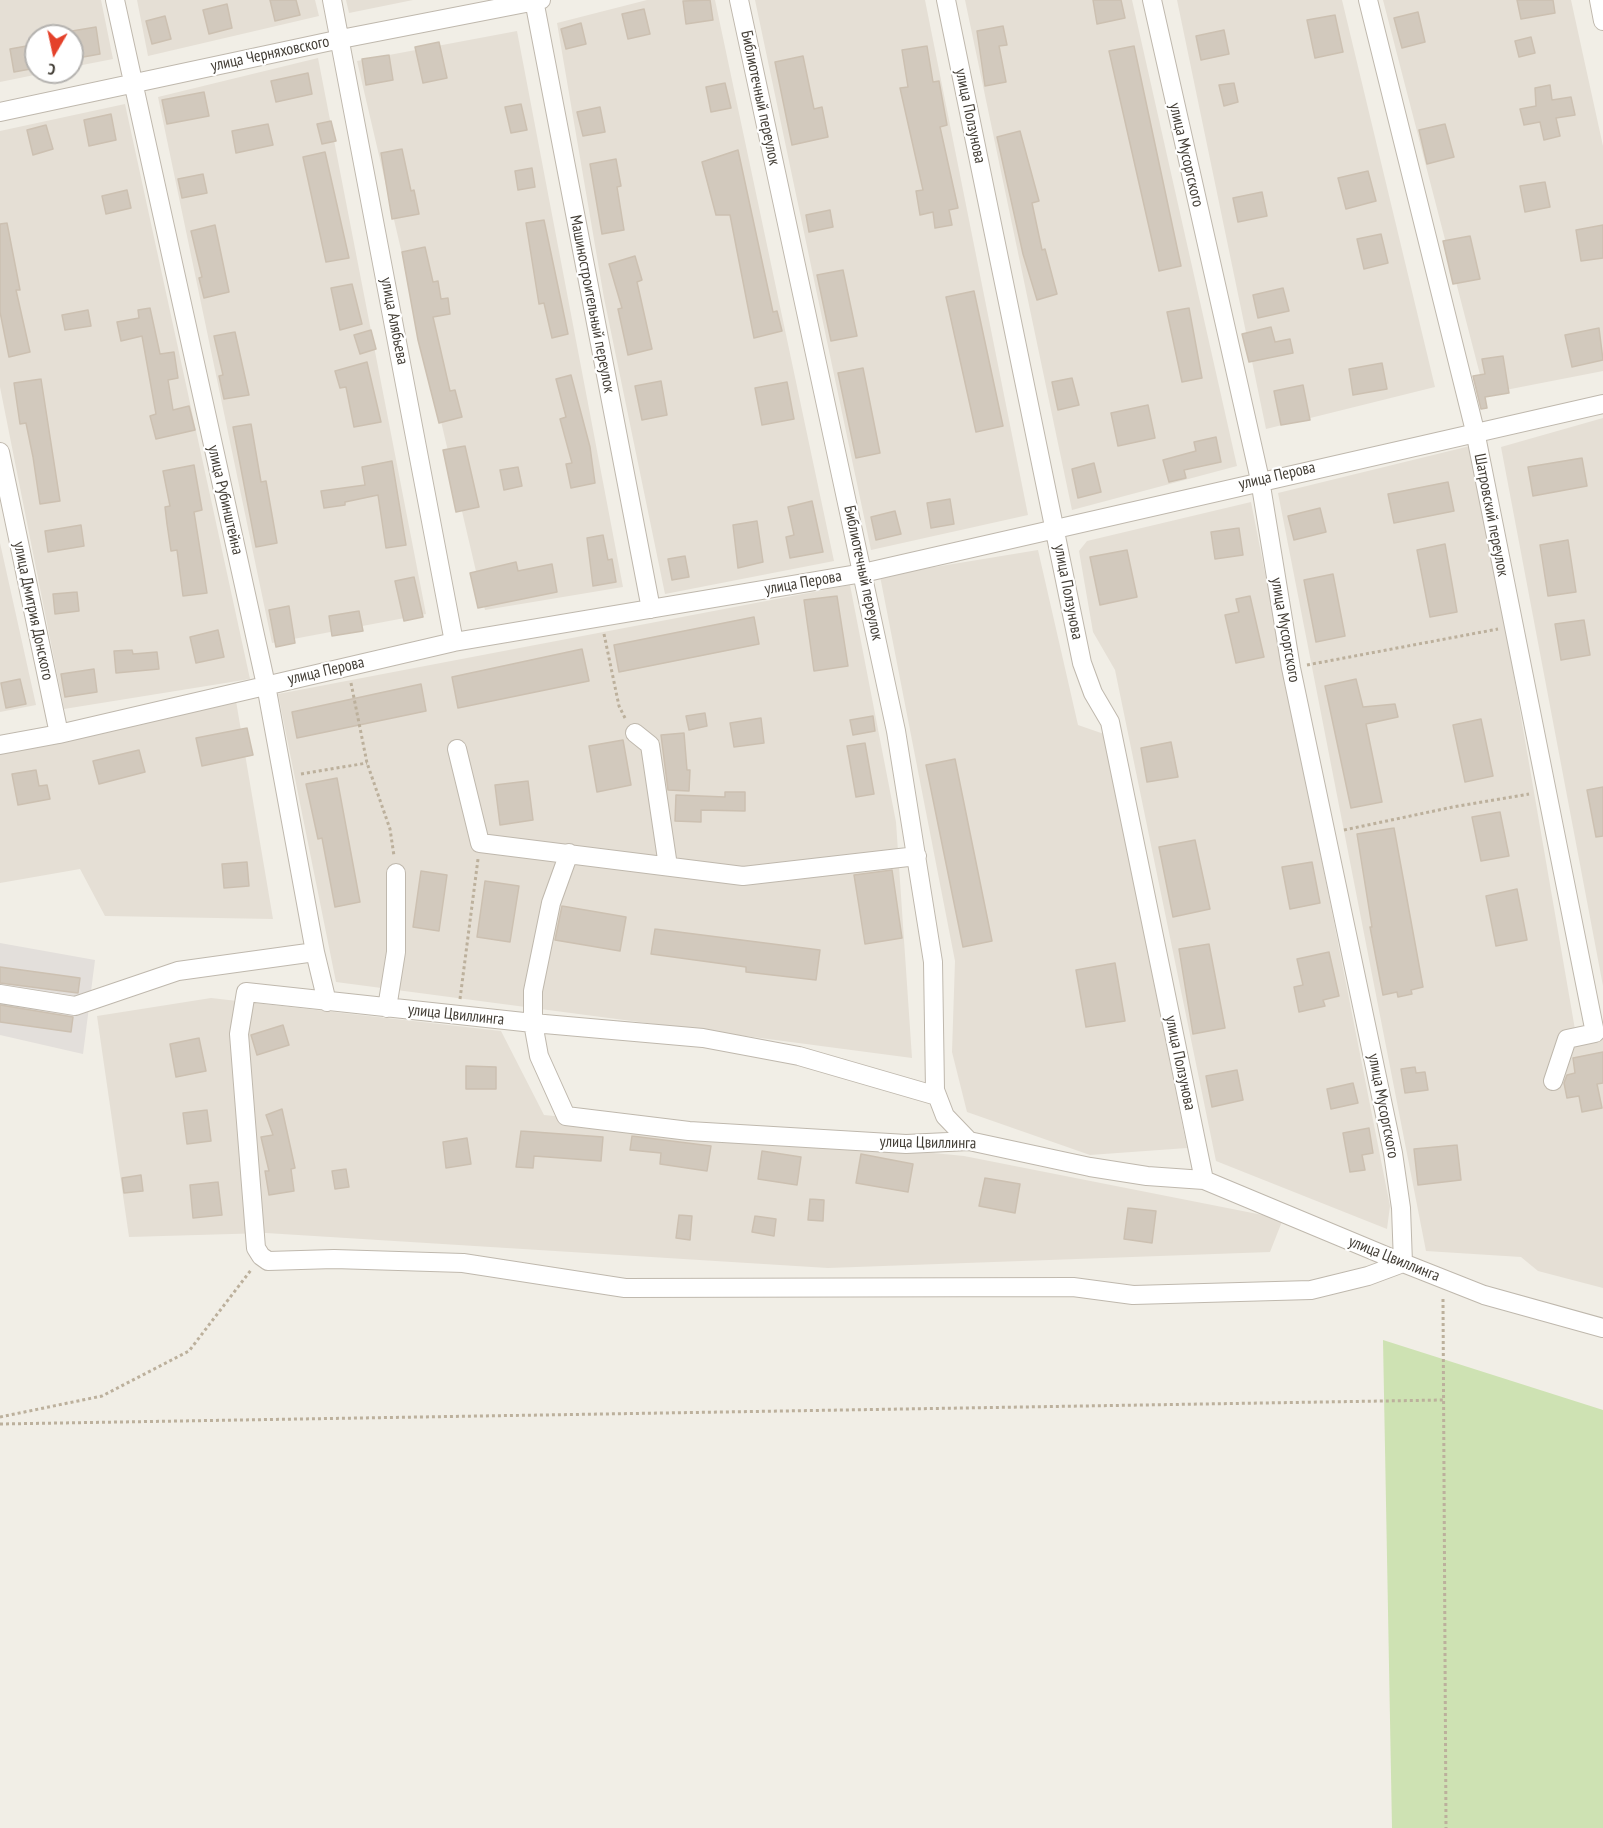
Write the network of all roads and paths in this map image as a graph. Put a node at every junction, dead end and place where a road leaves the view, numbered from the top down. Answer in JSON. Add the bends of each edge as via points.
{"nodes":[{"id":1,"x":115,"y":0,"type":"edge"},
{"id":2,"x":332,"y":0,"type":"edge"},
{"id":3,"x":536,"y":0,"type":"edge"},
{"id":4,"x":739,"y":0,"type":"edge"},
{"id":5,"x":946,"y":0,"type":"edge"},
{"id":6,"x":1152,"y":0,"type":"edge"},
{"id":7,"x":1368,"y":0,"type":"edge"},
{"id":8,"x":1599,"y":0,"type":"edge"},
{"id":9,"x":1603,"y":21,"type":"edge"},
{"id":10,"x":341,"y":39,"type":"junction"},
{"id":11,"x":132,"y":83,"type":"junction"},
{"id":12,"x":0,"y":112,"type":"edge"},
{"id":13,"x":1603,"y":404,"type":"edge"},
{"id":14,"x":1475,"y":431,"type":"junction"},
{"id":15,"x":0,"y":452,"type":"edge"},
{"id":16,"x":1260,"y":480,"type":"junction"},
{"id":17,"x":1056,"y":530,"type":"junction"},
{"id":18,"x":863,"y":573,"type":"junction"},
{"id":19,"x":651,"y":609,"type":"junction"},
{"id":20,"x":601,"y":618,"type":"junction"},
{"id":21,"x":1512,"y":626,"type":"junction"},
{"id":22,"x":454,"y":642,"type":"junction"},
{"id":23,"x":348,"y":666,"type":"junction"},
{"id":24,"x":1291,"y":668,"type":"junction"},
{"id":25,"x":267,"y":685,"type":"junction"},
{"id":26,"x":636,"y":733,"type":"joint"},
{"id":27,"x":59,"y":734,"type":"junction"},
{"id":28,"x":0,"y":745,"type":"edge"},
{"id":29,"x":457,"y":749,"type":"dead end"},
{"id":30,"x":367,"y":763,"type":"junction"},
{"id":31,"x":282,"y":777,"type":"junction"},
{"id":32,"x":1548,"y":791,"type":"junction"},
{"id":33,"x":1327,"y":834,"type":"junction"},
{"id":34,"x":480,"y":843,"type":"junction"},
{"id":35,"x":569,"y":853,"type":"junction"},
{"id":36,"x":917,"y":856,"type":"junction"},
{"id":37,"x":668,"y":866,"type":"junction"},
{"id":38,"x":396,"y":873,"type":"joint"},
{"id":39,"x":315,"y":952,"type":"junction"},
{"id":40,"x":255,"y":960,"type":"junction"},
{"id":41,"x":246,"y":992,"type":"junction"},
{"id":42,"x":0,"y":994,"type":"edge"},
{"id":43,"x":327,"y":1002,"type":"junction"},
{"id":44,"x":387,"y":1008,"type":"junction"},
{"id":45,"x":458,"y":1015,"type":"junction"},
{"id":46,"x":533,"y":1023,"type":"junction"},
{"id":47,"x":1553,"y":1081,"type":"dead end"},
{"id":48,"x":937,"y":1096,"type":"junction"},
{"id":49,"x":969,"y":1140,"type":"junction"},
{"id":50,"x":1204,"y":1180,"type":"junction"},
{"id":51,"x":261,"y":1256,"type":"junction"},
{"id":52,"x":1403,"y":1263,"type":"junction"},
{"id":53,"x":1443,"y":1279,"type":"junction"},
{"id":54,"x":1603,"y":1328,"type":"edge"},
{"id":55,"x":1444,"y":1400,"type":"junction"},
{"id":56,"x":0,"y":1417,"type":"edge"},
{"id":57,"x":0,"y":1424,"type":"edge"},
{"id":58,"x":1446,"y":1828,"type":"edge"}],
"edges":[{"from":1,"to":11,"type":"street","name":"улица Рубинштейна"},
{"from":2,"to":10,"type":"street","name":"улица Алябьева"},
{"from":3,"to":10,"type":"street","name":"улица Черняховского"},
{"from":3,"to":19,"type":"street","name":"Машиностроительный переулок"},
{"from":4,"to":18,"type":"street","name":"Библиотечный переулок"},
{"from":5,"to":17,"type":"street","name":"улица Ползунова"},
{"from":6,"to":16,"type":"street","name":"улица Мусоргского"},
{"from":7,"to":14,"type":"street","name":"Шатровский переулок"},
{"from":8,"to":9,"type":"street"},
{"from":10,"to":11,"type":"street","name":"улица Черняховского"},
{"from":10,"to":22,"type":"street","name":"улица Алябьева"},
{"from":11,"to":12,"type":"street","name":"улица Черняховского"},
{"from":11,"to":25,"type":"street","name":"улица Рубинштейна"},
{"from":13,"to":14,"type":"street","name":"улица Перова"},
{"from":14,"to":16,"type":"street","name":"улица Перова"},
{"from":14,"to":21,"type":"street","name":"Шатровский переулок"},
{"from":15,"to":27,"type":"street","name":"улица Дмитрия Донского"},
{"from":16,"to":17,"type":"street","name":"улица Перова"},
{"from":16,"to":24,"type":"street","name":"улица Мусоргского"},
{"from":17,"to":18,"type":"street","name":"улица Перова"},
{"from":17,"to":50,"type":"street","name":"улица Ползунова","via":[[1082,663],[1110,722]]},
{"from":18,"to":19,"type":"street","name":"улица Перова"},
{"from":18,"to":36,"type":"street","name":"Библиотечный переулок"},
{"from":19,"to":20,"type":"street","name":"улица Перова"},
{"from":20,"to":22,"type":"street","name":"улица Перова"},
{"from":20,"to":26,"type":"path","via":[[619,706]]},
{"from":21,"to":24,"type":"path"},
{"from":21,"to":32,"type":"street","name":"Шатровский переулок"},
{"from":22,"to":23,"type":"street","name":"улица Перова"},
{"from":23,"to":25,"type":"street","name":"улица Перова"},
{"from":23,"to":30,"type":"path"},
{"from":24,"to":33,"type":"street","name":"улица Мусоргского"},
{"from":25,"to":27,"type":"street","name":"улица Перова"},
{"from":25,"to":31,"type":"street","name":"улица Рубинштейна"},
{"from":26,"to":37,"type":"street","via":[[650,745]]},
{"from":27,"to":28,"type":"street","name":"улица Перова"},
{"from":29,"to":34,"type":"street"},
{"from":30,"to":31,"type":"path"},
{"from":30,"to":38,"type":"path","via":[[390,829]]},
{"from":31,"to":39,"type":"street","name":"улица Рубинштейна"},
{"from":32,"to":33,"type":"path"},
{"from":32,"to":47,"type":"street","name":"Шатровский переулок","via":[[1595,1033],[1567,1039]]},
{"from":33,"to":52,"type":"street","name":"улица Мусоргского","via":[[1393,1153]]},
{"from":34,"to":35,"type":"street"},
{"from":34,"to":45,"type":"path"},
{"from":35,"to":37,"type":"street"},
{"from":35,"to":46,"type":"street","via":[[551,903],[533,991]]},
{"from":36,"to":37,"type":"street","via":[[743,876]]},
{"from":36,"to":48,"type":"street","name":"Библиотечный переулок","via":[[933,962]]},
{"from":38,"to":44,"type":"street","via":[[396,952]]},
{"from":39,"to":40,"type":"street"},
{"from":39,"to":43,"type":"street","name":"улица Рубинштейна"},
{"from":40,"to":41,"type":"street"},
{"from":40,"to":42,"type":"street","via":[[178,972],[75,1006]]},
{"from":41,"to":43,"type":"street","name":"улица Цвиллинга"},
{"from":41,"to":51,"type":"street","via":[[238,1034],[256,1248]]},
{"from":43,"to":44,"type":"street","name":"улица Цвиллинга"},
{"from":44,"to":45,"type":"street","name":"улица Цвиллинга"},
{"from":45,"to":46,"type":"street","name":"улица Цвиллинга"},
{"from":46,"to":48,"type":"street","via":[[703,1038],[799,1056]]},
{"from":46,"to":49,"type":"street","name":"улица Цвиллинга","via":[[539,1056],[566,1116],[689,1131],[906,1144]]},
{"from":48,"to":49,"type":"street","name":"Библиотечный переулок","via":[[945,1116]]},
{"from":49,"to":50,"type":"street","name":"улица Цвиллинга","via":[[1090,1167]]},
{"from":50,"to":52,"type":"street","name":"улица Цвиллинга"},
{"from":51,"to":52,"type":"street","via":[[268,1261],[463,1263],[625,1288],[1073,1287],[1133,1295],[1311,1290]]},
{"from":51,"to":56,"type":"path","via":[[189,1351],[102,1396]]},
{"from":52,"to":53,"type":"street","name":"улица Цвиллинга"},
{"from":53,"to":54,"type":"street","name":"улица Цвиллинга","via":[[1484,1296]]},
{"from":53,"to":55,"type":"path"},
{"from":55,"to":57,"type":"path"},
{"from":55,"to":58,"type":"path"}]}
